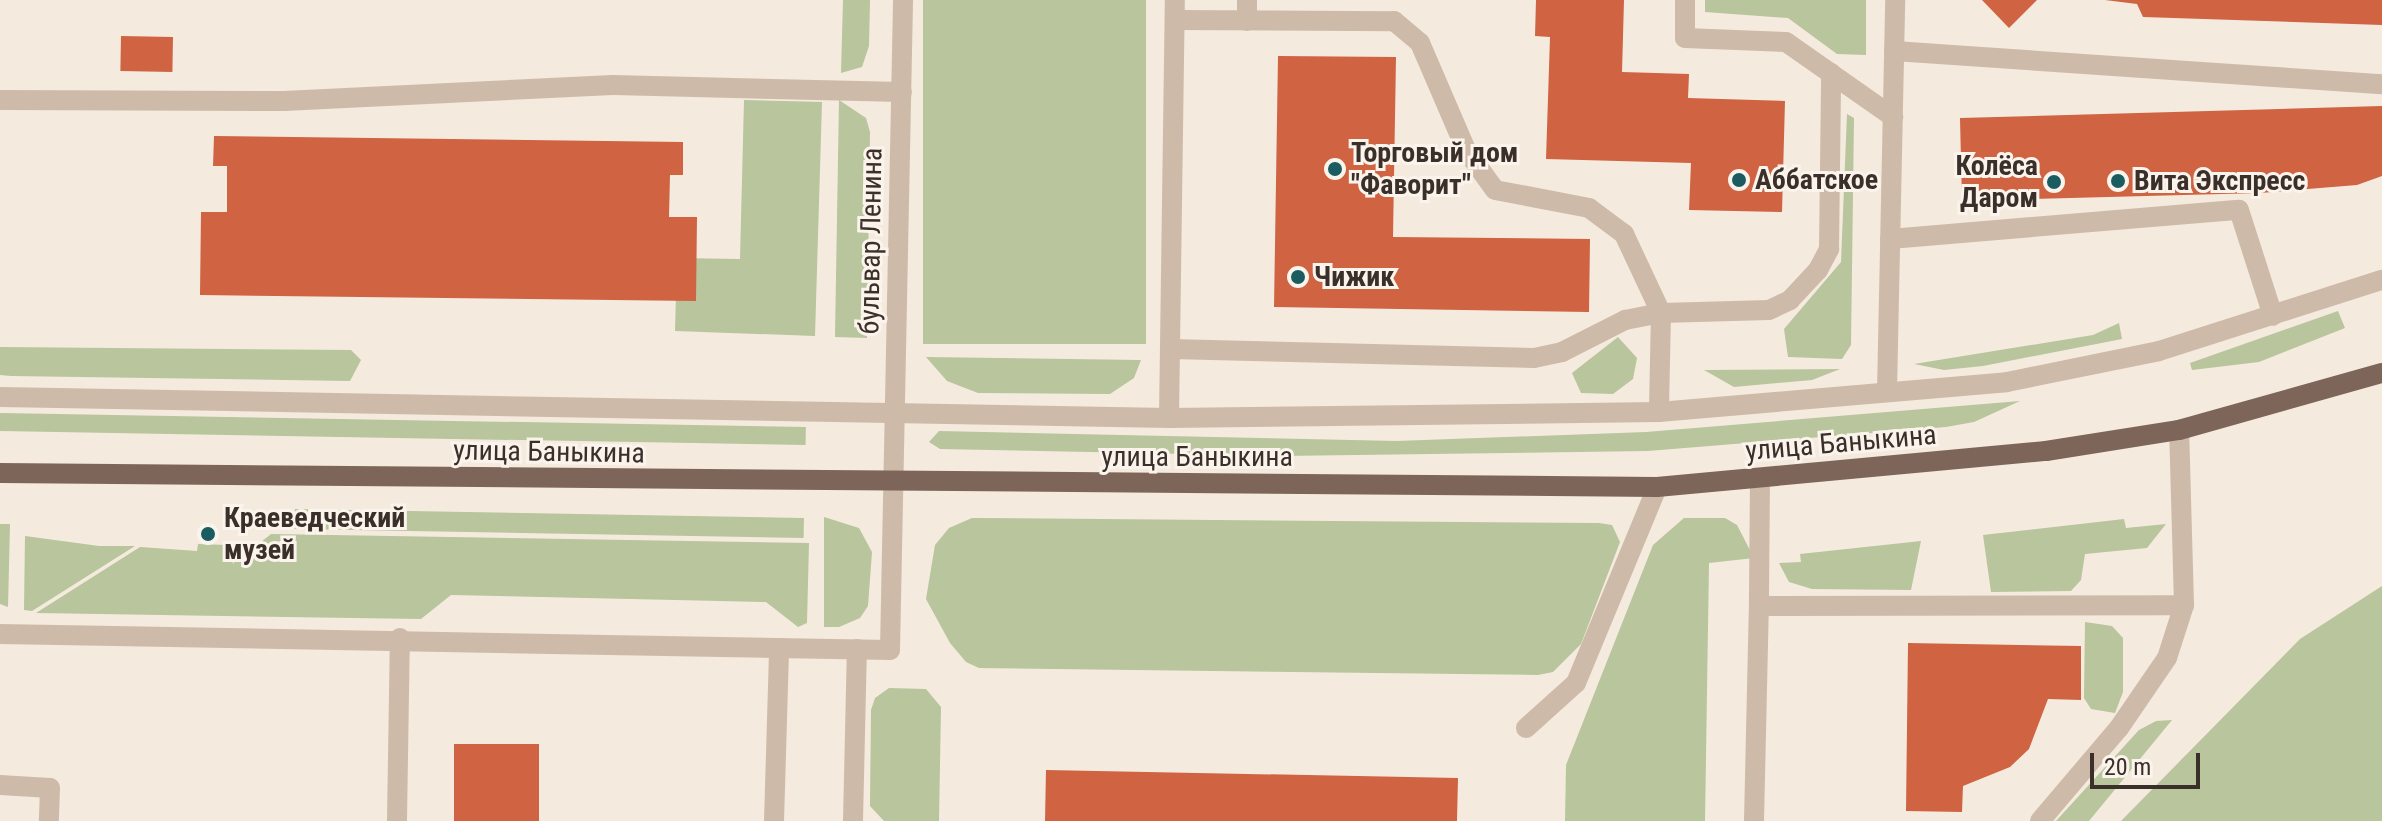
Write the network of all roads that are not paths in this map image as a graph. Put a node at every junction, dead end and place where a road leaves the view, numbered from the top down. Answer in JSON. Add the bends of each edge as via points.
{"nodes":[{"id":1,"x":903,"y":0,"type":"edge"},
{"id":2,"x":1685,"y":0,"type":"edge"},
{"id":3,"x":1895,"y":0,"type":"edge"},
{"id":4,"x":1175,"y":10,"type":"edge"},
{"id":5,"x":1247,"y":10,"type":"edge"},
{"id":6,"x":1894,"y":51,"type":"junction"},
{"id":7,"x":1831,"y":73,"type":"junction"},
{"id":8,"x":2382,"y":84,"type":"edge"},
{"id":9,"x":902,"y":92,"type":"junction"},
{"id":10,"x":0,"y":100,"type":"edge"},
{"id":11,"x":1893,"y":117,"type":"junction"},
{"id":12,"x":1890,"y":239,"type":"junction"},
{"id":13,"x":2382,"y":280,"type":"edge"},
{"id":14,"x":1661,"y":313,"type":"junction"},
{"id":15,"x":2273,"y":316,"type":"junction"},
{"id":16,"x":1170,"y":349,"type":"junction"},
{"id":17,"x":2382,"y":373,"type":"edge"},
{"id":18,"x":1887,"y":392,"type":"junction"},
{"id":19,"x":0,"y":397,"type":"edge"},
{"id":20,"x":1659,"y":412,"type":"junction"},
{"id":21,"x":896,"y":415,"type":"junction"},
{"id":22,"x":1169,"y":418,"type":"junction"},
{"id":23,"x":2179,"y":430,"type":"junction"},
{"id":24,"x":0,"y":473,"type":"edge"},
{"id":25,"x":1760,"y":479,"type":"junction"},
{"id":26,"x":894,"y":484,"type":"junction"},
{"id":27,"x":1657,"y":487,"type":"junction"},
{"id":28,"x":2184,"y":605,"type":"junction"},
{"id":29,"x":1759,"y":606,"type":"junction"},
{"id":30,"x":0,"y":634,"type":"edge"},
{"id":31,"x":400,"y":638,"type":"junction"},
{"id":32,"x":779,"y":648,"type":"junction"},
{"id":33,"x":857,"y":649,"type":"junction"},
{"id":34,"x":1526,"y":728,"type":"dead end"},
{"id":35,"x":0,"y":785,"type":"edge"},
{"id":36,"x":49,"y":821,"type":"edge"},
{"id":37,"x":397,"y":821,"type":"edge"},
{"id":38,"x":774,"y":821,"type":"edge"},
{"id":39,"x":853,"y":821,"type":"edge"},
{"id":40,"x":1754,"y":821,"type":"edge"},
{"id":41,"x":2040,"y":821,"type":"edge"}],
"edges":[{"from":1,"to":9,"type":"street","name":"бульвар Ленина"},
{"from":2,"to":7,"type":"street","via":[[1685,38],[1786,42]]},
{"from":3,"to":6,"type":"street"},
{"from":4,"to":5,"type":"street"},
{"from":4,"to":16,"type":"street"},
{"from":5,"to":14,"type":"street","via":[[1394,21],[1420,43],[1466,150],[1495,190],[1589,208],[1624,234]]},
{"from":6,"to":8,"type":"street"},
{"from":6,"to":11,"type":"street"},
{"from":7,"to":11,"type":"street"},
{"from":7,"to":14,"type":"street","via":[[1829,249],[1818,270],[1790,300],[1769,310]]},
{"from":9,"to":10,"type":"street","via":[[613,85],[284,101]]},
{"from":9,"to":21,"type":"street","name":"бульвар Ленина"},
{"from":11,"to":12,"type":"street"},
{"from":12,"to":15,"type":"street","via":[[2239,210]]},
{"from":12,"to":18,"type":"street"},
{"from":13,"to":15,"type":"street"},
{"from":14,"to":16,"type":"street","via":[[1625,320],[1562,352],[1534,358]]},
{"from":14,"to":20,"type":"street"},
{"from":15,"to":18,"type":"street","via":[[2159,351],[2007,382]]},
{"from":16,"to":22,"type":"street"},
{"from":17,"to":23,"type":"main road","name":"улица Баныкина"},
{"from":18,"to":20,"type":"street"},
{"from":19,"to":21,"type":"street"},
{"from":20,"to":22,"type":"street"},
{"from":21,"to":22,"type":"street"},
{"from":21,"to":26,"type":"street","name":"бульвар Ленина"},
{"from":23,"to":25,"type":"main road","name":"улица Баныкина","via":[[2046,451]]},
{"from":23,"to":28,"type":"street"},
{"from":24,"to":26,"type":"main road","name":"улица Баныкина"},
{"from":25,"to":27,"type":"main road","name":"улица Баныкина"},
{"from":25,"to":29,"type":"street"},
{"from":26,"to":27,"type":"main road","name":"улица Баныкина"},
{"from":26,"to":33,"type":"street","name":"бульвар Ленина","via":[[890,650]]},
{"from":27,"to":34,"type":"street","via":[[1576,683]]},
{"from":28,"to":29,"type":"street"},
{"from":28,"to":41,"type":"street","via":[[2167,658],[2119,728]]},
{"from":29,"to":40,"type":"street"},
{"from":30,"to":31,"type":"street"},
{"from":31,"to":32,"type":"street"},
{"from":31,"to":37,"type":"street"},
{"from":32,"to":33,"type":"street"},
{"from":32,"to":38,"type":"street"},
{"from":33,"to":39,"type":"street"},
{"from":35,"to":36,"type":"street","via":[[50,788]]}]}
